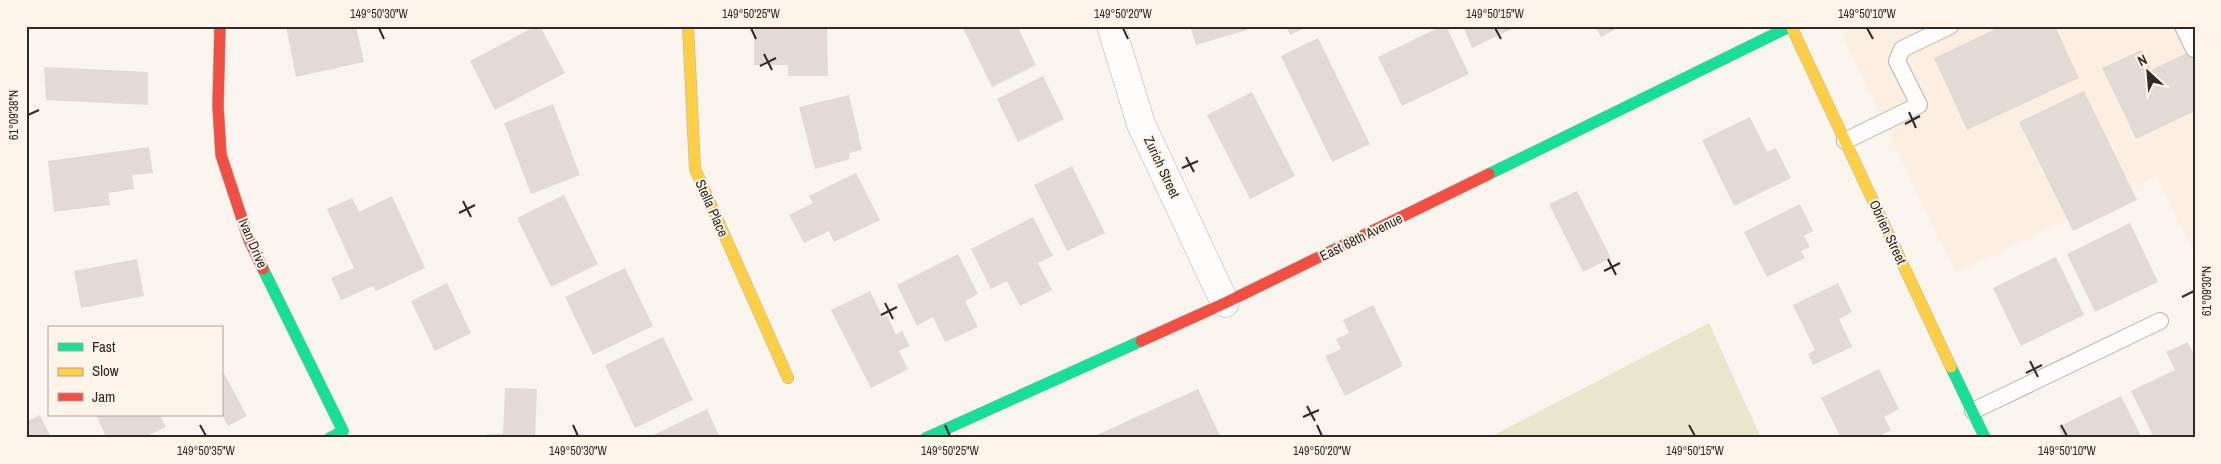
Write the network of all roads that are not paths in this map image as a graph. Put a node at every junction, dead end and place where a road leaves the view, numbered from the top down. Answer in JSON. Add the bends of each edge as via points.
{"nodes":[{"id":1,"x":220,"y":26,"type":"edge"},
{"id":2,"x":688,"y":26,"type":"edge"},
{"id":3,"x":1110,"y":26,"type":"edge"},
{"id":4,"x":1791,"y":26,"type":"edge"},
{"id":5,"x":1950,"y":26,"type":"edge"},
{"id":6,"x":2183,"y":26,"type":"edge"},
{"id":7,"x":2194,"y":49,"type":"edge"},
{"id":8,"x":1845,"y":141,"type":"junction"},
{"id":9,"x":1225,"y":303,"type":"junction"},
{"id":10,"x":2160,"y":321,"type":"dead end"},
{"id":11,"x":788,"y":378,"type":"dead end"},
{"id":12,"x":1973,"y":411,"type":"junction"},
{"id":13,"x":330,"y":438,"type":"edge"},
{"id":14,"x":926,"y":438,"type":"edge"},
{"id":15,"x":1985,"y":438,"type":"edge"}],
"edges":[{"from":1,"to":13,"type":"street","name":"Ivan Drive","via":[[218,106],[221,156],[249,240],[343,431]]},
{"from":2,"to":11,"type":"street","name":"Stella Place","via":[[695,169]]},
{"from":3,"to":9,"type":"street","name":"Zurich Street","via":[[1141,124]]},
{"from":4,"to":8,"type":"street","name":"Obrien Street"},
{"from":4,"to":9,"type":"street","name":"East 68th Avenue"},
{"from":5,"to":8,"type":"lane","via":[[1902,49],[1897,61],[1919,106]]},
{"from":6,"to":7,"type":"lane"},
{"from":8,"to":12,"type":"street","name":"Obrien Street"},
{"from":9,"to":14,"type":"street","name":"East 68th Avenue"},
{"from":10,"to":12,"type":"lane"},
{"from":12,"to":15,"type":"street","name":"Obrien Street"}]}
